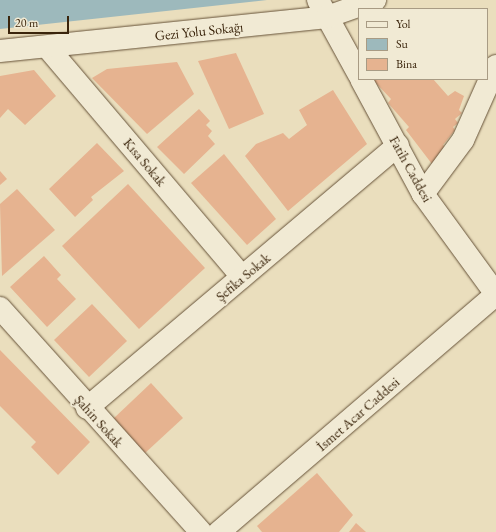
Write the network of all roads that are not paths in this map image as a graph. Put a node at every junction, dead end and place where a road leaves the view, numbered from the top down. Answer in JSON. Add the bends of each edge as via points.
{"nodes":[{"id":1,"x":376,"y":0,"type":"edge"},
{"id":2,"x":322,"y":6,"type":"edge"},
{"id":3,"x":48,"y":48,"type":"junction"},
{"id":4,"x":0,"y":51,"type":"edge"},
{"id":5,"x":496,"y":66,"type":"edge"},
{"id":6,"x":358,"y":73,"type":"edge"},
{"id":7,"x":362,"y":80,"type":"edge"},
{"id":8,"x":398,"y":145,"type":"junction"},
{"id":9,"x":422,"y":194,"type":"junction"},
{"id":10,"x":242,"y":277,"type":"junction"},
{"id":11,"x":496,"y":295,"type":"edge"},
{"id":12,"x":0,"y":308,"type":"edge"},
{"id":13,"x":87,"y":408,"type":"junction"},
{"id":14,"x":201,"y":532,"type":"edge"},
{"id":15,"x":219,"y":532,"type":"edge"}],
"edges":[{"from":1,"to":2,"type":"street","name":"Gezi Yolu Sokağı"},
{"from":2,"to":3,"type":"street","name":"Gezi Yolu Sokağı"},
{"from":2,"to":6,"type":"street"},
{"from":3,"to":4,"type":"street","name":"Gezi Yolu Sokağı"},
{"from":3,"to":10,"type":"street","name":"Kısa Sokak"},
{"from":5,"to":9,"type":"street","via":[[463,140]]},
{"from":7,"to":8,"type":"street","name":"Fatih Caddesi"},
{"from":8,"to":9,"type":"street","name":"Fatih Caddesi"},
{"from":8,"to":10,"type":"street","name":"Şefika Sokak"},
{"from":9,"to":11,"type":"street","name":"Fatih Caddesi"},
{"from":10,"to":13,"type":"street","name":"Şefika Sokak"},
{"from":11,"to":15,"type":"street","name":"İsmet Acar Caddesi"},
{"from":12,"to":13,"type":"street","name":"Şahin Sokak"},
{"from":13,"to":14,"type":"street","name":"Şahin Sokak"}]}
